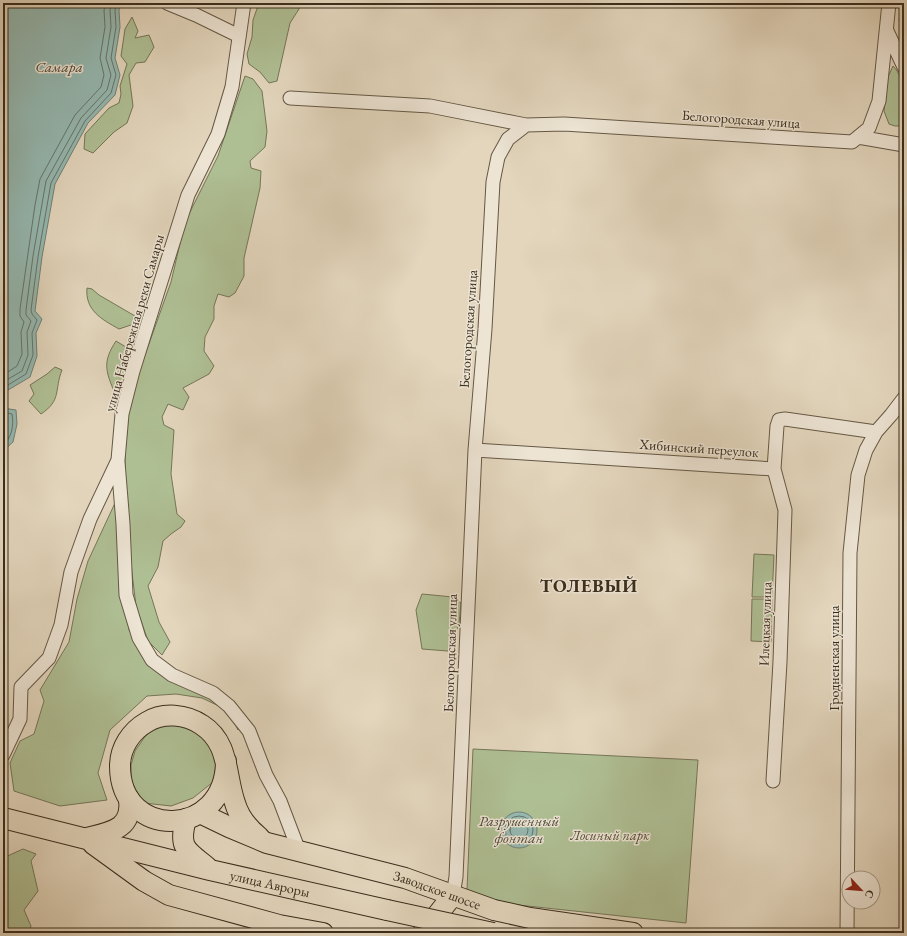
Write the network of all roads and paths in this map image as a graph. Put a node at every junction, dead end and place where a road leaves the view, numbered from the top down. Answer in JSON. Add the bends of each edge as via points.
{"nodes":[{"id":1,"x":166,"y":3,"type":"edge"},
{"id":2,"x":244,"y":3,"type":"edge"},
{"id":3,"x":889,"y":3,"type":"edge"},
{"id":4,"x":886,"y":30,"type":"junction"},
{"id":5,"x":239,"y":36,"type":"junction"},
{"id":6,"x":904,"y":67,"type":"edge"},
{"id":7,"x":290,"y":98,"type":"dead end"},
{"id":8,"x":526,"y":125,"type":"junction"},
{"id":9,"x":858,"y":137,"type":"junction"},
{"id":10,"x":904,"y":145,"type":"edge"},
{"id":11,"x":904,"y":398,"type":"edge"},
{"id":12,"x":876,"y":432,"type":"junction"},
{"id":13,"x":475,"y":450,"type":"junction"},
{"id":14,"x":118,"y":460,"type":"junction"},
{"id":15,"x":774,"y":469,"type":"junction"},
{"id":16,"x":3,"y":755,"type":"edge"},
{"id":17,"x":226,"y":761,"type":"junction"},
{"id":18,"x":773,"y":781,"type":"dead end"},
{"id":19,"x":129,"y":799,"type":"junction"},
{"id":20,"x":193,"y":816,"type":"junction"},
{"id":21,"x":3,"y":818,"type":"edge"},
{"id":22,"x":85,"y":838,"type":"junction"},
{"id":23,"x":268,"y":843,"type":"junction"},
{"id":24,"x":299,"y":851,"type":"junction"},
{"id":25,"x":184,"y":864,"type":"junction"},
{"id":26,"x":210,"y":870,"type":"junction"},
{"id":27,"x":169,"y":895,"type":"junction"},
{"id":28,"x":453,"y":895,"type":"junction"},
{"id":29,"x":606,"y":931,"type":"edge"},
{"id":30,"x":324,"y":933,"type":"edge"},
{"id":31,"x":423,"y":933,"type":"edge"},
{"id":32,"x":493,"y":933,"type":"edge"},
{"id":33,"x":633,"y":933,"type":"edge"},
{"id":34,"x":848,"y":933,"type":"edge"}],
"edges":[{"from":1,"to":5,"type":"street"},
{"from":2,"to":5,"type":"street","name":"улица Набережная реки Самары"},
{"from":3,"to":4,"type":"street"},
{"from":4,"to":6,"type":"street"},
{"from":4,"to":9,"type":"street","name":"Белогородская улица","via":[[879,101],[869,128]]},
{"from":5,"to":14,"type":"street","name":"улица Набережная реки Самары","via":[[232,87],[218,134],[188,195],[133,371],[122,414]]},
{"from":7,"to":8,"type":"street","via":[[430,106]]},
{"from":8,"to":9,"type":"street","name":"Белогородская улица","via":[[564,124],[852,142]]},
{"from":8,"to":13,"type":"street","name":"Белогородская улица","via":[[508,139],[498,157],[493,182]]},
{"from":9,"to":10,"type":"street"},
{"from":11,"to":12,"type":"street","name":"Гродненская улица"},
{"from":12,"to":15,"type":"street","name":"Хибинский переулок","via":[[779,420]]},
{"from":12,"to":34,"type":"street","name":"Гродненская улица","via":[[866,450],[858,475],[850,553]]},
{"from":13,"to":15,"type":"street","name":"Хибинский переулок"},
{"from":13,"to":28,"type":"street","name":"Белогородская улица","via":[[457,869]]},
{"from":14,"to":16,"type":"street","name":"улица Набережная реки Самары","via":[[90,519],[71,572],[61,625],[49,658],[21,687],[20,719]]},
{"from":14,"to":24,"type":"street","via":[[126,595],[139,638],[152,660],[172,675],[213,693],[229,706],[249,731]]},
{"from":15,"to":18,"type":"street","name":"Илецкая улица","via":[[786,510]]},
{"from":17,"to":19,"type":"main road","via":[[214,735],[201,724],[176,716],[149,720],[133,732],[120,759],[121,781]]},
{"from":17,"to":20,"type":"main road","via":[[226,772],[219,794],[212,804]]},
{"from":17,"to":23,"type":"main road","name":"Заводское шоссе","via":[[228,779],[241,817]]},
{"from":19,"to":20,"type":"main road","via":[[138,809],[157,819],[170,821]]},
{"from":19,"to":22,"type":"main road","via":[[131,810],[123,824],[115,830]]},
{"from":20,"to":23,"type":"main road","name":"Заводское шоссе"},
{"from":20,"to":26,"type":"main road","via":[[183,831],[184,847]]},
{"from":21,"to":22,"type":"main road","name":"улица Авроры"},
{"from":22,"to":25,"type":"main road","name":"улица Авроры"},
{"from":22,"to":27,"type":"main road","via":[[144,881]]},
{"from":23,"to":24,"type":"main road","name":"Заводское шоссе"},
{"from":24,"to":28,"type":"main road","name":"Заводское шоссе","via":[[406,878]]},
{"from":25,"to":26,"type":"main road","name":"улица Авроры"},
{"from":25,"to":27,"type":"main road","via":[[168,866],[160,873],[159,886]]},
{"from":26,"to":32,"type":"main road","name":"улица Авроры","bridge":true},
{"from":27,"to":30,"type":"main road","via":[[279,925]]},
{"from":28,"to":29,"type":"main road","name":"Заводское шоссе","via":[[494,910]]},
{"from":28,"to":31,"type":"main road"},
{"from":29,"to":33,"type":"main road","name":"Заводское шоссе"}]}
